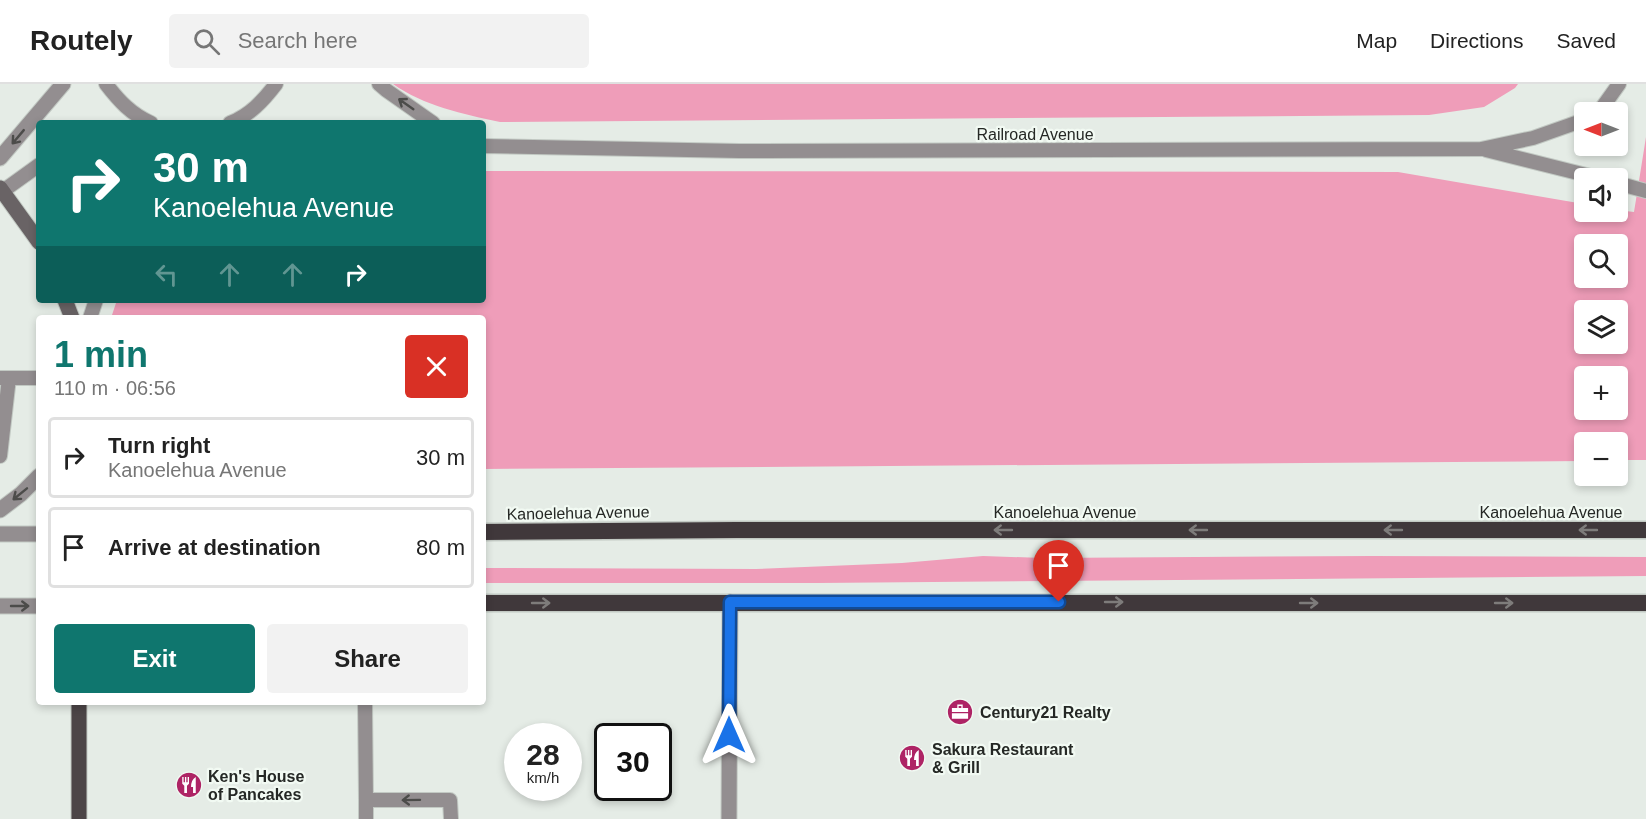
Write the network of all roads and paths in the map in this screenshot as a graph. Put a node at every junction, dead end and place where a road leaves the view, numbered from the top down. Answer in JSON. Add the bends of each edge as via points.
{"nodes":[{"id":1,"x":63,"y":84,"type":"edge"},
{"id":2,"x":106,"y":84,"type":"edge"},
{"id":3,"x":276,"y":84,"type":"edge"},
{"id":4,"x":379,"y":84,"type":"edge"},
{"id":5,"x":1619,"y":84,"type":"edge"},
{"id":6,"x":1606,"y":102,"type":"edge"},
{"id":7,"x":144,"y":120,"type":"edge"},
{"id":8,"x":237,"y":120,"type":"edge"},
{"id":9,"x":429,"y":120,"type":"edge"},
{"id":10,"x":1574,"y":124,"type":"edge"},
{"id":11,"x":486,"y":146,"type":"edge"},
{"id":12,"x":1481,"y":148,"type":"junction"},
{"id":13,"x":0,"y":158,"type":"edge"},
{"id":14,"x":36,"y":167,"type":"edge"},
{"id":15,"x":1574,"y":172,"type":"edge"},
{"id":16,"x":1628,"y":186,"type":"edge"},
{"id":17,"x":1,"y":191,"type":"edge"},
{"id":18,"x":1646,"y":191,"type":"edge"},
{"id":19,"x":36,"y":238,"type":"edge"},
{"id":20,"x":4,"y":378,"type":"edge"},
{"id":21,"x":36,"y":378,"type":"edge"},
{"id":22,"x":0,"y":456,"type":"edge"},
{"id":23,"x":36,"y":479,"type":"edge"},
{"id":24,"x":0,"y":510,"type":"edge"},
{"id":25,"x":1646,"y":530,"type":"edge"},
{"id":26,"x":486,"y":532,"type":"edge"},
{"id":27,"x":0,"y":534,"type":"edge"},
{"id":28,"x":36,"y":534,"type":"edge"},
{"id":29,"x":730,"y":602,"type":"junction"},
{"id":30,"x":486,"y":603,"type":"edge"},
{"id":31,"x":1646,"y":603,"type":"edge"},
{"id":32,"x":0,"y":606,"type":"edge"},
{"id":33,"x":36,"y":606,"type":"edge"},
{"id":34,"x":79,"y":705,"type":"edge"},
{"id":35,"x":365,"y":705,"type":"edge"},
{"id":36,"x":366,"y":800,"type":"junction"},
{"id":37,"x":79,"y":819,"type":"edge"},
{"id":38,"x":366,"y":819,"type":"edge"},
{"id":39,"x":451,"y":819,"type":"edge"},
{"id":40,"x":729,"y":819,"type":"edge"}],
"edges":[{"from":1,"to":13,"type":"street","one_way":true},
{"from":2,"to":7,"type":"lane","via":[[119,101]]},
{"from":3,"to":8,"type":"lane","via":[[262,102]]},
{"from":9,"to":4,"type":"lane","one_way":true},
{"from":5,"to":6,"type":"lane"},
{"from":10,"to":12,"type":"lane","name":"Railroad Avenue","via":[[1533,138]]},
{"from":11,"to":12,"type":"lane","name":"Railroad Avenue","via":[[739,151]]},
{"from":12,"to":15,"type":"lane"},
{"from":14,"to":17,"type":"lane"},
{"from":16,"to":18,"type":"lane"},
{"from":17,"to":19,"type":"main road"},
{"from":20,"to":21,"type":"lane"},
{"from":20,"to":22,"type":"lane"},
{"from":23,"to":24,"type":"street","one_way":true},
{"from":25,"to":26,"type":"highway","name":"Kanoelehua Avenue","one_way":true},
{"from":27,"to":28,"type":"street"},
{"from":30,"to":29,"type":"highway","one_way":true},
{"from":29,"to":31,"type":"highway","one_way":true},
{"from":29,"to":40,"type":"street"},
{"from":32,"to":33,"type":"street","one_way":true},
{"from":34,"to":37,"type":"main road"},
{"from":35,"to":36,"type":"lane"},
{"from":36,"to":38,"type":"lane"},
{"from":39,"to":36,"type":"lane","one_way":true,"via":[[450,800]]}]}
